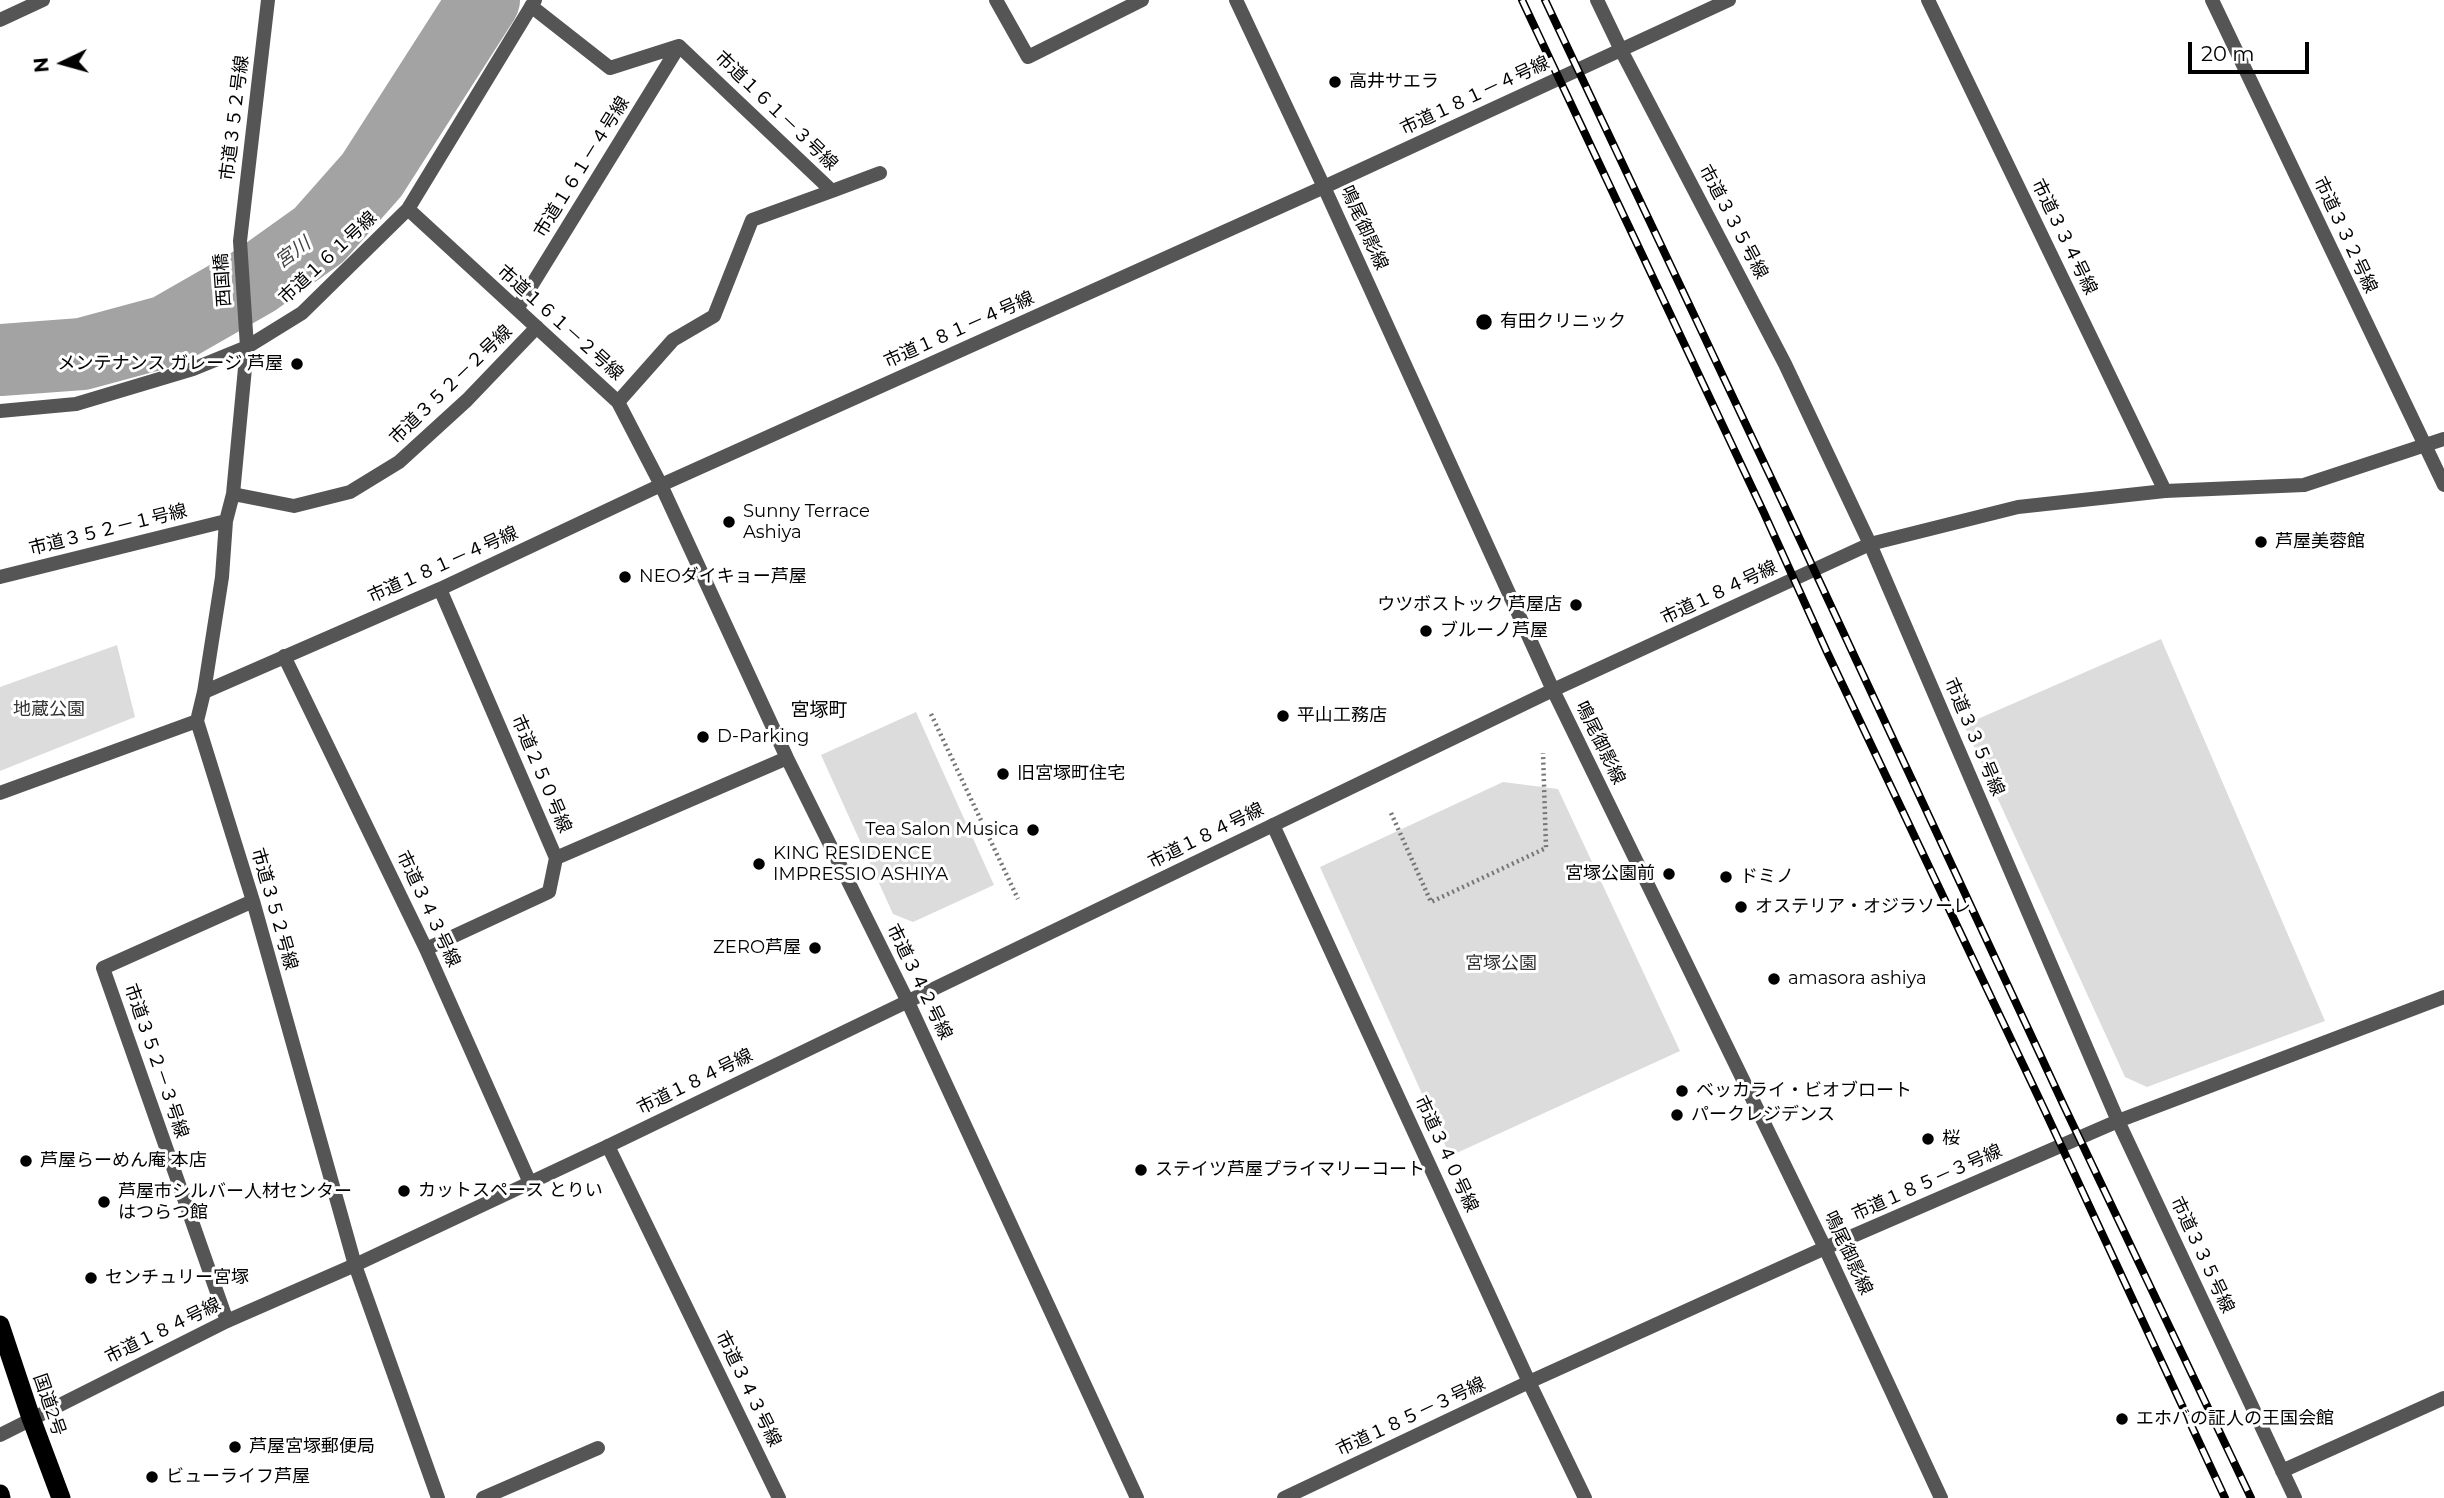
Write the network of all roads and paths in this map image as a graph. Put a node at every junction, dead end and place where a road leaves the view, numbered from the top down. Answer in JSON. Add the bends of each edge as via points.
{"nodes":[{"id":1,"x":43,"y":0,"type":"edge"},
{"id":2,"x":268,"y":0,"type":"edge"},
{"id":3,"x":996,"y":0,"type":"edge"},
{"id":4,"x":1142,"y":0,"type":"edge"},
{"id":5,"x":1236,"y":0,"type":"edge"},
{"id":6,"x":1597,"y":0,"type":"edge"},
{"id":7,"x":1728,"y":0,"type":"edge"},
{"id":8,"x":1928,"y":0,"type":"edge"},
{"id":9,"x":2212,"y":0,"type":"edge"},
{"id":10,"x":533,"y":3,"type":"edge"},
{"id":11,"x":0,"y":20,"type":"edge"},
{"id":12,"x":679,"y":46,"type":"junction"},
{"id":13,"x":1621,"y":50,"type":"junction"},
{"id":14,"x":880,"y":173,"type":"dead end"},
{"id":15,"x":1324,"y":187,"type":"junction"},
{"id":16,"x":832,"y":191,"type":"junction"},
{"id":17,"x":408,"y":209,"type":"junction"},
{"id":18,"x":240,"y":241,"type":"joint"},
{"id":19,"x":517,"y":309,"type":"junction"},
{"id":20,"x":537,"y":327,"type":"junction"},
{"id":21,"x":247,"y":347,"type":"junction"},
{"id":22,"x":618,"y":402,"type":"junction"},
{"id":23,"x":0,"y":411,"type":"edge"},
{"id":24,"x":2444,"y":439,"type":"edge"},
{"id":25,"x":2425,"y":447,"type":"junction"},
{"id":26,"x":661,"y":485,"type":"junction"},
{"id":27,"x":2444,"y":485,"type":"edge"},
{"id":28,"x":2165,"y":491,"type":"junction"},
{"id":29,"x":233,"y":494,"type":"junction"},
{"id":30,"x":226,"y":521,"type":"junction"},
{"id":31,"x":1870,"y":544,"type":"junction"},
{"id":32,"x":0,"y":577,"type":"edge"},
{"id":33,"x":440,"y":589,"type":"junction"},
{"id":34,"x":284,"y":656,"type":"junction"},
{"id":35,"x":1553,"y":690,"type":"junction"},
{"id":36,"x":204,"y":692,"type":"junction"},
{"id":37,"x":931,"y":714,"type":"dead end"},
{"id":38,"x":197,"y":721,"type":"junction"},
{"id":39,"x":1543,"y":753,"type":"dead end"},
{"id":40,"x":787,"y":758,"type":"junction"},
{"id":41,"x":0,"y":793,"type":"edge"},
{"id":42,"x":1391,"y":813,"type":"dead end"},
{"id":43,"x":1273,"y":825,"type":"junction"},
{"id":44,"x":556,"y":858,"type":"junction"},
{"id":45,"x":1018,"y":899,"type":"dead end"},
{"id":46,"x":253,"y":901,"type":"junction"},
{"id":47,"x":426,"y":949,"type":"junction"},
{"id":48,"x":2444,"y":997,"type":"edge"},
{"id":49,"x":907,"y":1000,"type":"junction"},
{"id":50,"x":2118,"y":1121,"type":"junction"},
{"id":51,"x":608,"y":1146,"type":"junction"},
{"id":52,"x":530,"y":1182,"type":"junction"},
{"id":53,"x":1825,"y":1248,"type":"junction"},
{"id":54,"x":355,"y":1265,"type":"junction"},
{"id":55,"x":227,"y":1321,"type":"junction"},
{"id":56,"x":0,"y":1325,"type":"edge"},
{"id":57,"x":1529,"y":1382,"type":"junction"},
{"id":58,"x":2444,"y":1398,"type":"edge"},
{"id":59,"x":31,"y":1418,"type":"junction"},
{"id":60,"x":0,"y":1435,"type":"edge"},
{"id":61,"x":598,"y":1448,"type":"dead end"},
{"id":62,"x":2282,"y":1471,"type":"junction"},
{"id":63,"x":61,"y":1498,"type":"edge"},
{"id":64,"x":438,"y":1498,"type":"edge"},
{"id":65,"x":483,"y":1498,"type":"edge"},
{"id":66,"x":779,"y":1498,"type":"edge"},
{"id":67,"x":1137,"y":1498,"type":"edge"},
{"id":68,"x":1284,"y":1498,"type":"edge"},
{"id":69,"x":1585,"y":1498,"type":"edge"},
{"id":70,"x":1941,"y":1498,"type":"edge"},
{"id":71,"x":2295,"y":1498,"type":"edge"}],
"edges":[{"from":1,"to":11,"type":"street"},
{"from":2,"to":18,"type":"street","name":"市道３５２号線"},
{"from":3,"to":4,"type":"street","via":[[1028,57]]},
{"from":5,"to":15,"type":"street","name":"鳴尾御影線"},
{"from":6,"to":13,"type":"street","name":"市道３３５号線"},
{"from":7,"to":13,"type":"street","name":"市道１８１－４号線"},
{"from":8,"to":28,"type":"street","name":"市道３３４号線"},
{"from":9,"to":25,"type":"street","name":"市道３３２号線"},
{"from":10,"to":12,"type":"street","via":[[610,68]]},
{"from":10,"to":17,"type":"street","name":"市道１６１号線"},
{"from":12,"to":16,"type":"street","name":"市道１６１－３号線"},
{"from":12,"to":19,"type":"street","name":"市道１６１－４号線"},
{"from":13,"to":15,"type":"street","name":"市道１８１－４号線"},
{"from":13,"to":31,"type":"street","name":"市道３３５号線","via":[[1785,364]]},
{"from":14,"to":16,"type":"street"},
{"from":15,"to":26,"type":"street","name":"市道１８１－４号線"},
{"from":15,"to":35,"type":"street","name":"鳴尾御影線"},
{"from":16,"to":22,"type":"street","name":"市道１６１－３号線","via":[[752,220],[714,316],[673,340]]},
{"from":17,"to":19,"type":"street","name":"市道１６１－２号線"},
{"from":17,"to":21,"type":"street","name":"市道１６１号線","via":[[302,313]]},
{"from":18,"to":21,"type":"street","name":"西国橋"},
{"from":19,"to":20,"type":"street","name":"市道１６１－２号線"},
{"from":20,"to":22,"type":"street","name":"市道１６１－２号線"},
{"from":20,"to":29,"type":"street","name":"市道３５２－２号線","via":[[399,462],[350,492],[294,506]]},
{"from":21,"to":23,"type":"street","name":"市道１６１号線","via":[[193,369],[76,404]]},
{"from":21,"to":29,"type":"street"},
{"from":22,"to":26,"type":"street","name":"市道１６１－２号線"},
{"from":24,"to":25,"type":"street","name":"市道１８４号線"},
{"from":25,"to":27,"type":"street","name":"市道３３２号線"},
{"from":25,"to":28,"type":"street","name":"市道１８４号線","via":[[2304,485]]},
{"from":26,"to":33,"type":"street","name":"市道１８１－４号線"},
{"from":26,"to":40,"type":"street","name":"市道３４２号線"},
{"from":28,"to":31,"type":"street","name":"市道１８４号線","via":[[2018,507]]},
{"from":29,"to":30,"type":"street"},
{"from":30,"to":32,"type":"street","name":"市道３５２－１号線"},
{"from":30,"to":36,"type":"street"},
{"from":31,"to":35,"type":"street","name":"市道１８４号線"},
{"from":31,"to":50,"type":"street","name":"市道３３５号線"},
{"from":33,"to":34,"type":"street","name":"市道１８１－４号線"},
{"from":33,"to":44,"type":"street","name":"市道２５０号線"},
{"from":34,"to":36,"type":"street","name":"市道１８１－４号線"},
{"from":34,"to":47,"type":"street","name":"市道３４３号線"},
{"from":35,"to":43,"type":"street","name":"市道１８４号線"},
{"from":35,"to":53,"type":"street","name":"鳴尾御影線"},
{"from":36,"to":38,"type":"street"},
{"from":37,"to":45,"type":"path"},
{"from":38,"to":41,"type":"street"},
{"from":38,"to":46,"type":"street","name":"市道３５２号線"},
{"from":39,"to":42,"type":"path","via":[[1546,848],[1431,902]]},
{"from":40,"to":44,"type":"street","name":"市道２５０号線"},
{"from":40,"to":49,"type":"street","name":"市道３４２号線"},
{"from":43,"to":49,"type":"street","name":"市道１８４号線"},
{"from":43,"to":57,"type":"street","name":"市道３４０号線"},
{"from":44,"to":47,"type":"street","via":[[549,892]]},
{"from":46,"to":54,"type":"street","name":"市道３５２号線"},
{"from":46,"to":55,"type":"street","name":"市道３５２－３号線","via":[[103,968]]},
{"from":47,"to":52,"type":"street","name":"市道３４３号線"},
{"from":48,"to":50,"type":"street","name":"市道１８５－３号線"},
{"from":49,"to":51,"type":"street","name":"市道１８４号線"},
{"from":49,"to":67,"type":"street","name":"市道３４２号線"},
{"from":50,"to":53,"type":"street","name":"市道１８５－３号線"},
{"from":50,"to":62,"type":"street","name":"市道３３５号線"},
{"from":51,"to":52,"type":"street","name":"市道１８４号線"},
{"from":51,"to":66,"type":"street","name":"市道３４３号線"},
{"from":52,"to":54,"type":"street","name":"市道１８４号線"},
{"from":53,"to":57,"type":"street","name":"市道１８５－３号線"},
{"from":53,"to":70,"type":"street","name":"鳴尾御影線"},
{"from":54,"to":55,"type":"street","name":"市道１８４号線"},
{"from":54,"to":64,"type":"street","name":"市道３５２号線"},
{"from":55,"to":59,"type":"street","name":"市道１８４号線"},
{"from":56,"to":59,"type":"highway","name":"国道2号"},
{"from":57,"to":68,"type":"street","name":"市道１８５－３号線"},
{"from":57,"to":69,"type":"street","name":"市道３４０号線"},
{"from":58,"to":62,"type":"street"},
{"from":59,"to":60,"type":"street","name":"市道１８４号線"},
{"from":59,"to":63,"type":"highway","name":"国道2号"},
{"from":61,"to":65,"type":"street"},
{"from":62,"to":71,"type":"street","name":"市道３３５号線"}]}
